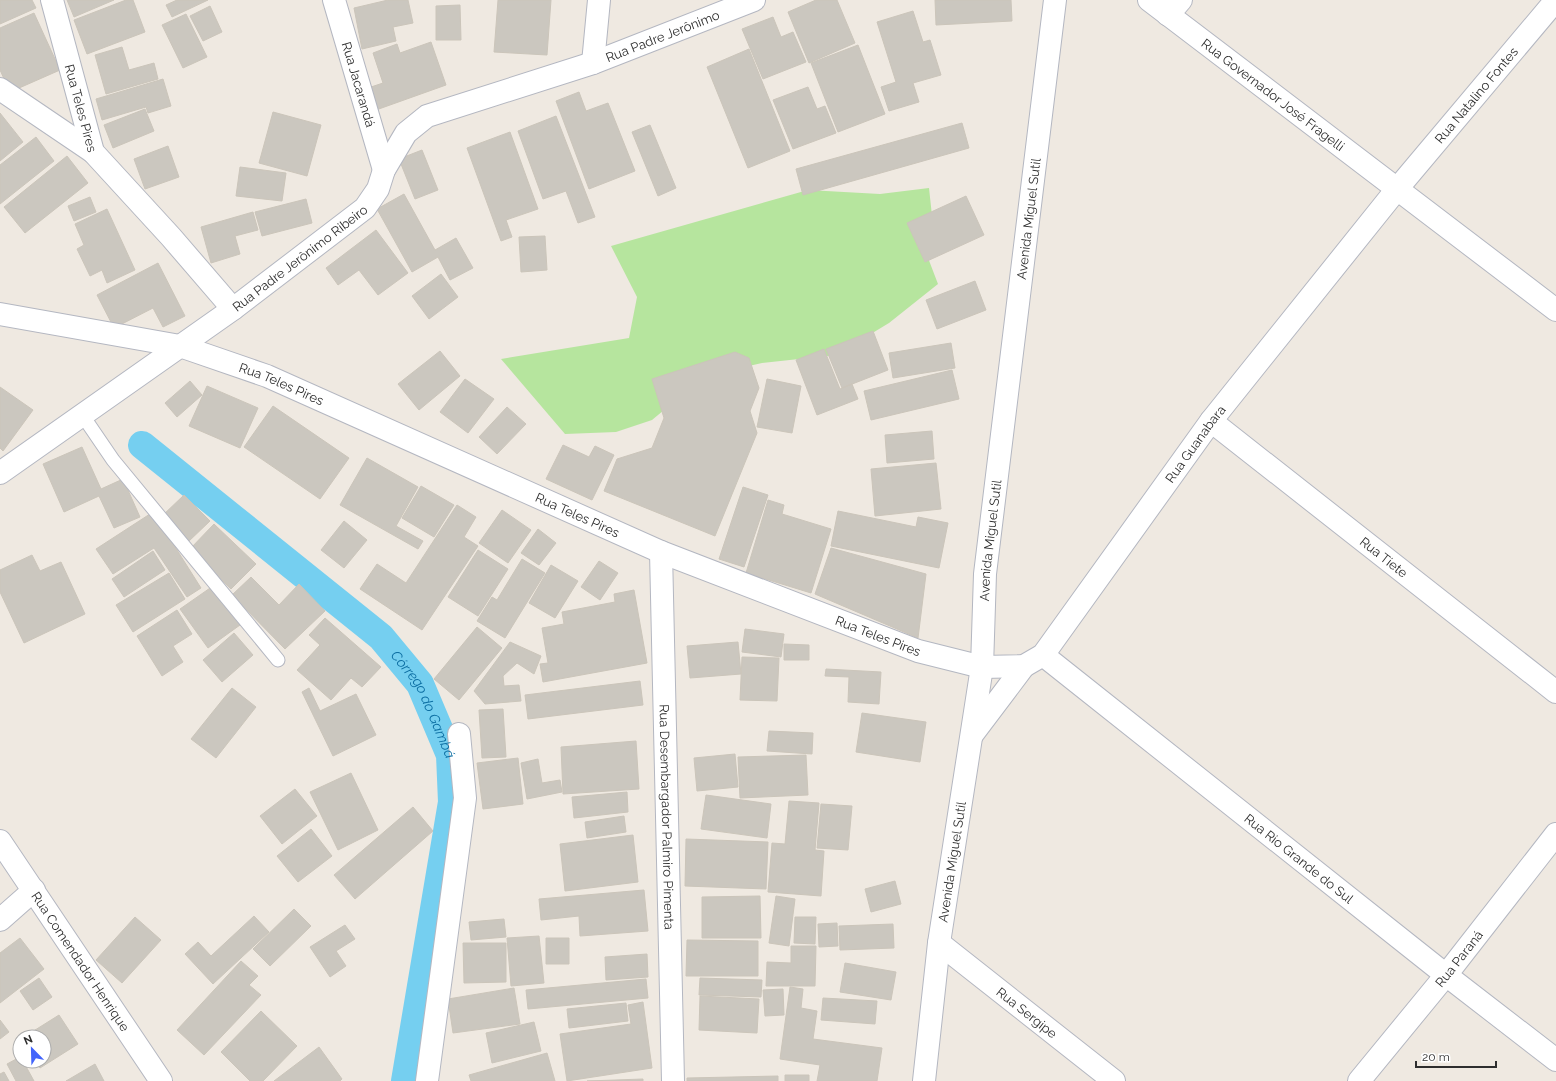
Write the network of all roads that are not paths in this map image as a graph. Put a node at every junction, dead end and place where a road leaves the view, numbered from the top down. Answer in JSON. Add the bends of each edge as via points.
{"nodes":[{"id":1,"x":52,"y":0,"type":"edge"},
{"id":2,"x":334,"y":0,"type":"edge"},
{"id":3,"x":600,"y":0,"type":"edge"},
{"id":4,"x":754,"y":0,"type":"edge"},
{"id":5,"x":1055,"y":0,"type":"edge"},
{"id":6,"x":1149,"y":0,"type":"edge"},
{"id":7,"x":1556,"y":0,"type":"edge"},
{"id":8,"x":1175,"y":7,"type":"edge"},
{"id":9,"x":592,"y":63,"type":"junction"},
{"id":10,"x":0,"y":90,"type":"edge"},
{"id":11,"x":93,"y":152,"type":"junction"},
{"id":12,"x":384,"y":170,"type":"junction"},
{"id":13,"x":1397,"y":189,"type":"junction"},
{"id":14,"x":234,"y":309,"type":"junction"},
{"id":15,"x":1556,"y":310,"type":"edge"},
{"id":16,"x":0,"y":314,"type":"edge"},
{"id":17,"x":180,"y":346,"type":"junction"},
{"id":18,"x":84,"y":416,"type":"junction"},
{"id":19,"x":1211,"y":421,"type":"junction"},
{"id":20,"x":0,"y":473,"type":"edge"},
{"id":21,"x":661,"y":552,"type":"junction"},
{"id":22,"x":1043,"y":655,"type":"junction"},
{"id":23,"x":278,"y":660,"type":"dead end"},
{"id":24,"x":1024,"y":666,"type":"junction"},
{"id":25,"x":982,"y":667,"type":"junction"},
{"id":26,"x":1556,"y":692,"type":"edge"},
{"id":27,"x":459,"y":734,"type":"dead end"},
{"id":28,"x":970,"y":738,"type":"junction"},
{"id":29,"x":1556,"y":834,"type":"edge"},
{"id":30,"x":0,"y":841,"type":"edge"},
{"id":31,"x":34,"y":890,"type":"junction"},
{"id":32,"x":0,"y":920,"type":"edge"},
{"id":33,"x":939,"y":944,"type":"junction"},
{"id":34,"x":1446,"y":975,"type":"junction"},
{"id":35,"x":1556,"y":1060,"type":"edge"},
{"id":36,"x":161,"y":1081,"type":"edge"},
{"id":37,"x":427,"y":1081,"type":"edge"},
{"id":38,"x":673,"y":1081,"type":"edge"},
{"id":39,"x":924,"y":1081,"type":"edge"},
{"id":40,"x":1114,"y":1081,"type":"edge"},
{"id":41,"x":1359,"y":1081,"type":"edge"}],
"edges":[{"from":1,"to":11,"type":"street","name":"Rua Teles Pires"},
{"from":2,"to":12,"type":"street","name":"Rua Jacarandá"},
{"from":3,"to":9,"type":"street"},
{"from":4,"to":9,"type":"street","name":"Rua Padre Jerônimo"},
{"from":5,"to":25,"type":"street","name":"Avenida Miguel Sutil","via":[[985,574]]},
{"from":6,"to":8,"type":"street","name":"Rua Governador José Fragelli"},
{"from":7,"to":13,"type":"street","name":"Rua Natalino Fontes"},
{"from":8,"to":13,"type":"street","name":"Rua Governador José Fragelli"},
{"from":9,"to":12,"type":"street","name":"Rua Padre Jerônimo Ribeiro","via":[[427,116],[406,133]]},
{"from":10,"to":11,"type":"street"},
{"from":11,"to":14,"type":"street","name":"Rua Teles Pires"},
{"from":12,"to":14,"type":"street","name":"Rua Padre Jerônimo Ribeiro","via":[[378,190],[365,208]]},
{"from":13,"to":15,"type":"street","name":"Rua Governador José Fragelli"},
{"from":13,"to":19,"type":"street","name":"Rua Guanabara"},
{"from":14,"to":17,"type":"street","name":"Rua Padre Jerônimo Ribeiro"},
{"from":16,"to":17,"type":"street"},
{"from":17,"to":18,"type":"street","name":"Rua Padre Jerônimo Ribeiro"},
{"from":17,"to":21,"type":"street","name":"Rua Teles Pires","via":[[267,376]]},
{"from":18,"to":20,"type":"street","name":"Rua Padre Jerônimo Ribeiro"},
{"from":18,"to":23,"type":"lane","via":[[113,460]]},
{"from":19,"to":22,"type":"street","name":"Rua Guanabara"},
{"from":19,"to":26,"type":"street","name":"Rua Tiete"},
{"from":21,"to":25,"type":"street","name":"Rua Teles Pires","via":[[918,651]]},
{"from":21,"to":38,"type":"street","name":"Rua Desembargador Palmiro Pimenta"},
{"from":22,"to":24,"type":"street","name":"Rua Guanabara"},
{"from":22,"to":34,"type":"street","name":"Rua Rio Grande do Sul"},
{"from":24,"to":25,"type":"street","name":"Rua Guanabara"},
{"from":24,"to":28,"type":"street"},
{"from":25,"to":28,"type":"street","name":"Avenida Miguel Sutil"},
{"from":27,"to":37,"type":"street","via":[[465,798]]},
{"from":28,"to":33,"type":"street","name":"Avenida Miguel Sutil"},
{"from":29,"to":34,"type":"street","name":"Rua Paraná"},
{"from":30,"to":31,"type":"street","name":"Rua Comendador Henrique"},
{"from":31,"to":32,"type":"street"},
{"from":31,"to":36,"type":"street","name":"Rua Comendador Henrique"},
{"from":33,"to":39,"type":"street","name":"Avenida Miguel Sutil"},
{"from":33,"to":40,"type":"street","name":"Rua Sergipe"},
{"from":34,"to":35,"type":"street","name":"Rua Rio Grande do Sul"},
{"from":34,"to":41,"type":"street","name":"Rua Paraná"}]}
